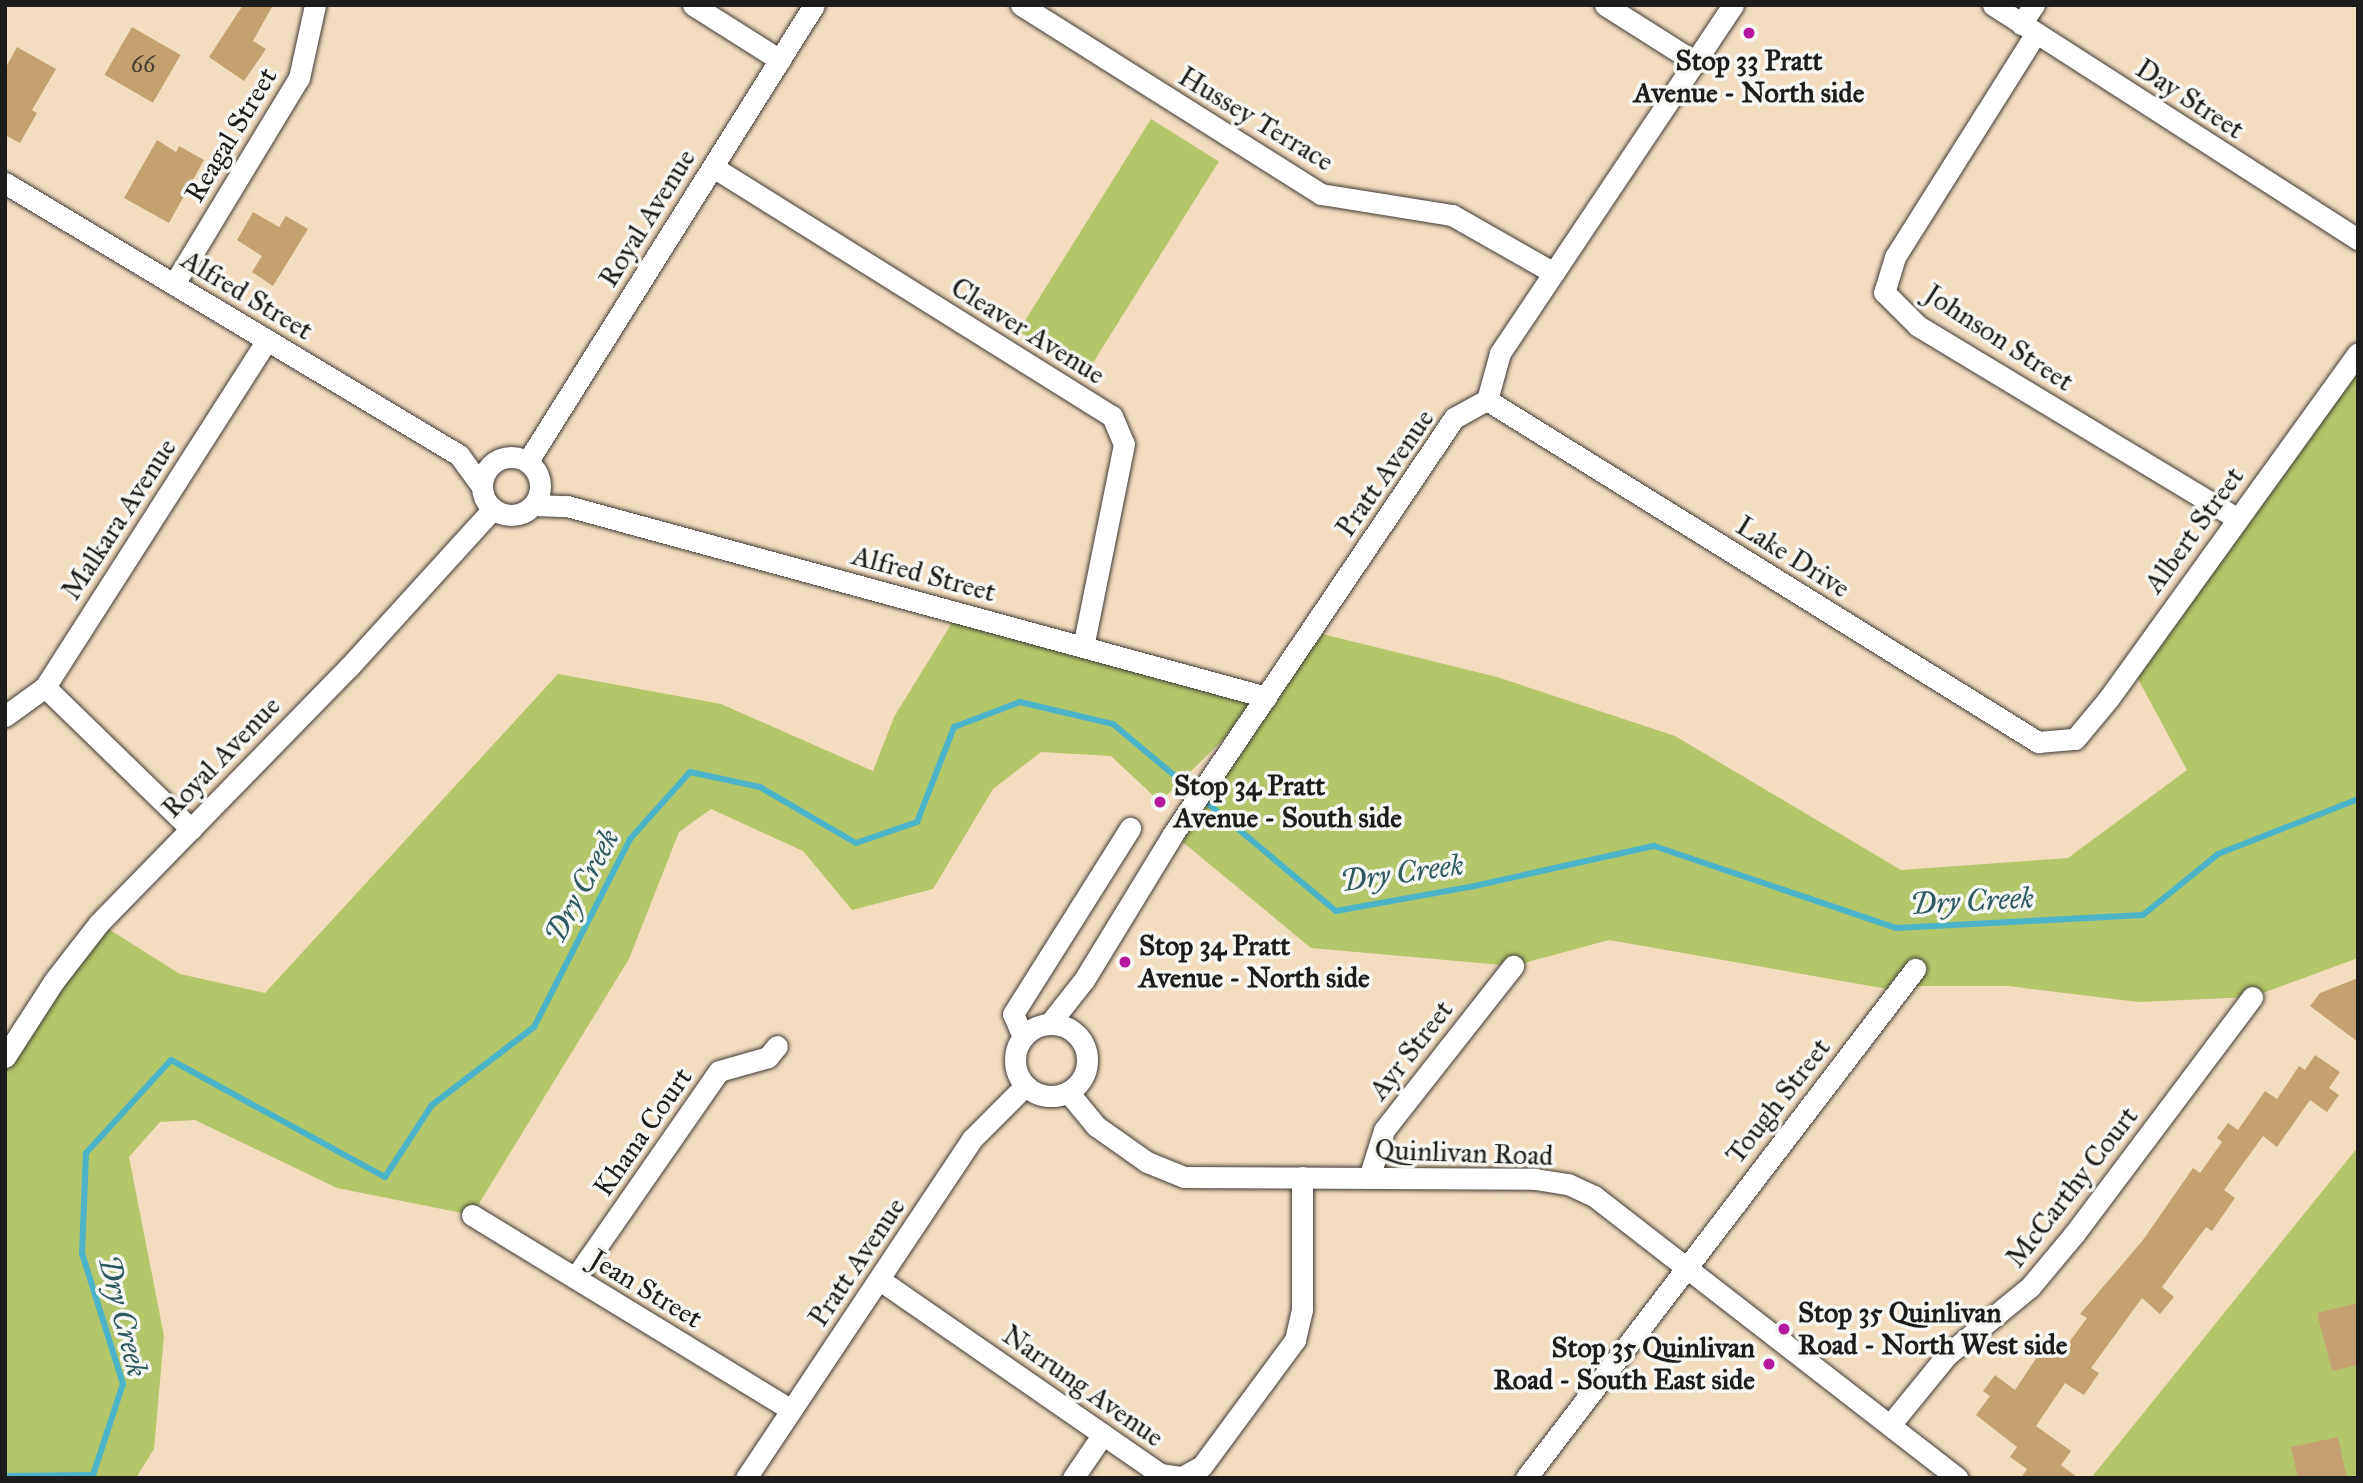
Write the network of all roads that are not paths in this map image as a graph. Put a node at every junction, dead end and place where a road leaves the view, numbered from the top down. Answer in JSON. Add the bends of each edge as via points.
{"nodes":[{"id":1,"x":315,"y":5,"type":"edge"},
{"id":2,"x":693,"y":5,"type":"edge"},
{"id":3,"x":814,"y":5,"type":"edge"},
{"id":4,"x":1021,"y":5,"type":"edge"},
{"id":5,"x":1605,"y":5,"type":"edge"},
{"id":6,"x":1733,"y":5,"type":"edge"},
{"id":7,"x":1993,"y":5,"type":"edge"},
{"id":8,"x":2034,"y":5,"type":"edge"},
{"id":9,"x":2029,"y":28,"type":"junction"},
{"id":10,"x":780,"y":60,"type":"junction"},
{"id":11,"x":1695,"y":62,"type":"junction"},
{"id":12,"x":713,"y":167,"type":"junction"},
{"id":13,"x":5,"y":183,"type":"edge"},
{"id":14,"x":2358,"y":239,"type":"edge"},
{"id":15,"x":1554,"y":273,"type":"junction"},
{"id":16,"x":174,"y":284,"type":"junction"},
{"id":17,"x":267,"y":340,"type":"junction"},
{"id":18,"x":2358,"y":353,"type":"edge"},
{"id":19,"x":1487,"y":400,"type":"junction"},
{"id":20,"x":459,"y":455,"type":"junction"},
{"id":21,"x":499,"y":459,"type":"junction"},
{"id":22,"x":528,"y":461,"type":"junction"},
{"id":23,"x":541,"y":483,"type":"junction"},
{"id":24,"x":482,"y":487,"type":"junction"},
{"id":25,"x":534,"y":505,"type":"junction"},
{"id":26,"x":567,"y":506,"type":"junction"},
{"id":27,"x":493,"y":509,"type":"junction"},
{"id":28,"x":2236,"y":518,"type":"junction"},
{"id":29,"x":1083,"y":647,"type":"junction"},
{"id":30,"x":46,"y":687,"type":"junction"},
{"id":31,"x":1266,"y":697,"type":"junction"},
{"id":32,"x":5,"y":716,"type":"edge"},
{"id":33,"x":2076,"y":739,"type":"joint"},
{"id":34,"x":1130,"y":828,"type":"dead end"},
{"id":35,"x":191,"y":829,"type":"junction"},
{"id":36,"x":1513,"y":966,"type":"dead end"},
{"id":37,"x":1915,"y":970,"type":"dead end"},
{"id":38,"x":1084,"y":979,"type":"junction"},
{"id":39,"x":2252,"y":997,"type":"dead end"},
{"id":40,"x":1050,"y":1023,"type":"junction"},
{"id":41,"x":1072,"y":1031,"type":"junction"},
{"id":42,"x":1023,"y":1037,"type":"junction"},
{"id":43,"x":777,"y":1046,"type":"dead end"},
{"id":44,"x":5,"y":1057,"type":"edge"},
{"id":45,"x":1025,"y":1086,"type":"junction"},
{"id":46,"x":1068,"y":1092,"type":"junction"},
{"id":47,"x":1302,"y":1177,"type":"junction"},
{"id":48,"x":1370,"y":1178,"type":"junction"},
{"id":49,"x":472,"y":1215,"type":"dead end"},
{"id":50,"x":1685,"y":1267,"type":"junction"},
{"id":51,"x":575,"y":1278,"type":"junction"},
{"id":52,"x":880,"y":1280,"type":"junction"},
{"id":53,"x":791,"y":1410,"type":"junction"},
{"id":54,"x":1890,"y":1425,"type":"junction"},
{"id":55,"x":1103,"y":1434,"type":"junction"},
{"id":56,"x":746,"y":1478,"type":"edge"},
{"id":57,"x":1073,"y":1478,"type":"edge"},
{"id":58,"x":1526,"y":1478,"type":"edge"},
{"id":59,"x":1958,"y":1478,"type":"edge"}],
"edges":[{"from":1,"to":16,"type":"street","name":"Reagal Street","via":[[299,78]]},
{"from":2,"to":10,"type":"street"},
{"from":3,"to":10,"type":"street","name":"Royal Avenue"},
{"from":4,"to":15,"type":"street","name":"Hussey Terrace","via":[[1321,194],[1452,215]]},
{"from":5,"to":11,"type":"street"},
{"from":6,"to":11,"type":"street"},
{"from":7,"to":9,"type":"street","name":"Day Street"},
{"from":8,"to":9,"type":"street"},
{"from":9,"to":14,"type":"street","name":"Day Street"},
{"from":9,"to":28,"type":"street","name":"Johnson Street","via":[[1895,257],[1884,292],[1918,326]]},
{"from":10,"to":12,"type":"street","name":"Royal Avenue"},
{"from":11,"to":15,"type":"street"},
{"from":12,"to":22,"type":"street","name":"Royal Avenue"},
{"from":12,"to":29,"type":"street","name":"Cleaver Avenue","via":[[1112,416],[1124,444]]},
{"from":13,"to":16,"type":"street","name":"Alfred Street"},
{"from":15,"to":19,"type":"street","via":[[1500,353]]},
{"from":16,"to":17,"type":"street","name":"Alfred Street"},
{"from":17,"to":20,"type":"street","name":"Alfred Street"},
{"from":17,"to":30,"type":"street","name":"Malkara Avenue"},
{"from":18,"to":28,"type":"street","name":"Albert Street"},
{"from":19,"to":31,"type":"street","name":"Pratt Avenue","via":[[1454,418]]},
{"from":19,"to":33,"type":"street","name":"Lake Drive","via":[[2038,742]]},
{"from":20,"to":21,"type":"street","name":"Alfred Street"},
{"from":20,"to":24,"type":"street","name":"Alfred Street"},
{"from":21,"to":22,"type":"street","via":[[513,456]]},
{"from":21,"to":24,"type":"street","via":[[486,471]]},
{"from":22,"to":23,"type":"street"},
{"from":23,"to":25,"type":"street"},
{"from":23,"to":26,"type":"street","name":"Alfred Street"},
{"from":24,"to":27,"type":"street"},
{"from":25,"to":26,"type":"street","name":"Alfred Street"},
{"from":25,"to":27,"type":"street","via":[[508,515]]},
{"from":26,"to":29,"type":"street","name":"Alfred Street"},
{"from":27,"to":35,"type":"street","name":"Royal Avenue","via":[[349,667]]},
{"from":28,"to":33,"type":"street","name":"Albert Street"},
{"from":29,"to":31,"type":"street","name":"Alfred Street"},
{"from":30,"to":32,"type":"street","name":"Malkara Avenue"},
{"from":30,"to":35,"type":"street"},
{"from":31,"to":38,"type":"street","name":"Pratt Avenue","via":[[1173,834]]},
{"from":34,"to":42,"type":"street","via":[[1013,1014]]},
{"from":35,"to":44,"type":"street","name":"Royal Avenue","via":[[99,923],[54,981]]},
{"from":36,"to":48,"type":"street","name":"Ayr Street","via":[[1384,1130]]},
{"from":37,"to":50,"type":"street","name":"Tough Street"},
{"from":38,"to":40,"type":"street","name":"Pratt Avenue"},
{"from":38,"to":41,"type":"street","name":"Pratt Avenue"},
{"from":39,"to":54,"type":"street","name":"McCarthy Court","via":[[2030,1287],[1947,1355]]},
{"from":40,"to":41,"type":"street"},
{"from":40,"to":42,"type":"street"},
{"from":41,"to":46,"type":"street","via":[[1084,1044],[1086,1072]]},
{"from":42,"to":45,"type":"street","via":[[1014,1061]]},
{"from":43,"to":51,"type":"street","name":"Khana Court","via":[[768,1057],[719,1071]]},
{"from":45,"to":46,"type":"street","via":[[1042,1096]]},
{"from":45,"to":52,"type":"street","name":"Pratt Avenue","via":[[972,1139]]},
{"from":46,"to":47,"type":"street","name":"Quinlivan Road","via":[[1096,1126],[1147,1162],[1184,1177]]},
{"from":47,"to":48,"type":"street","name":"Quinlivan Road"},
{"from":47,"to":55,"type":"street","name":"Narrung Avenue","via":[[1303,1309],[1295,1340],[1202,1466],[1182,1477],[1160,1474]]},
{"from":48,"to":50,"type":"street","name":"Quinlivan Road","via":[[1535,1179],[1568,1184],[1594,1196]]},
{"from":49,"to":51,"type":"street","name":"Jean Street"},
{"from":50,"to":54,"type":"street","name":"Quinlivan Road"},
{"from":50,"to":58,"type":"street","name":"Tough Street"},
{"from":51,"to":53,"type":"street","name":"Jean Street"},
{"from":52,"to":53,"type":"street","name":"Pratt Avenue"},
{"from":52,"to":55,"type":"street","name":"Narrung Avenue"},
{"from":53,"to":56,"type":"street","name":"Pratt Avenue"},
{"from":54,"to":59,"type":"street","name":"Quinlivan Road"},
{"from":55,"to":57,"type":"street"}]}
